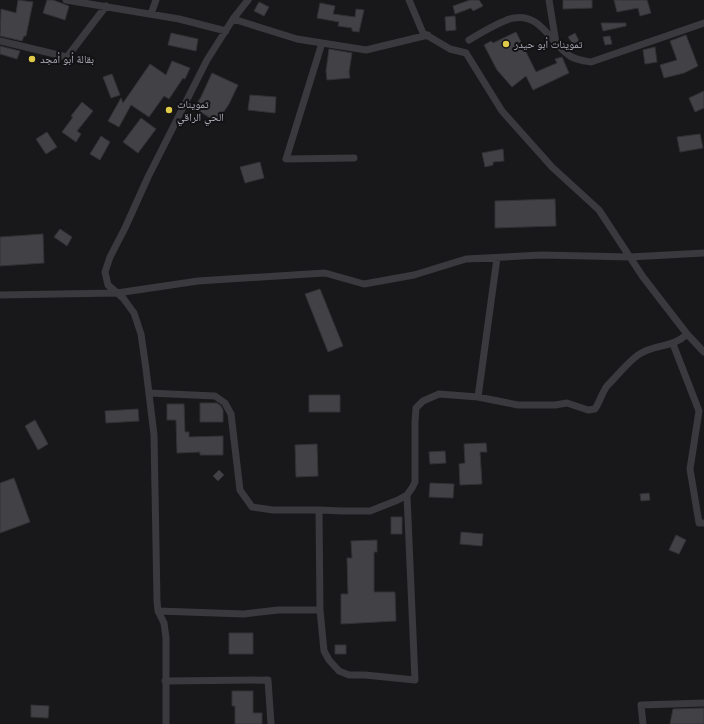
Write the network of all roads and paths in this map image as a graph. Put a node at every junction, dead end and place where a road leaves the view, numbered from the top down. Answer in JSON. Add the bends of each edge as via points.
{"nodes":[{"id":1,"x":66,"y":0,"type":"edge"},
{"id":2,"x":156,"y":0,"type":"edge"},
{"id":3,"x":248,"y":0,"type":"edge"},
{"id":4,"x":409,"y":0,"type":"edge"},
{"id":5,"x":550,"y":0,"type":"edge"},
{"id":6,"x":106,"y":6,"type":"junction"},
{"id":7,"x":151,"y":14,"type":"junction"},
{"id":8,"x":233,"y":19,"type":"junction"},
{"id":9,"x":704,"y":23,"type":"edge"},
{"id":10,"x":226,"y":31,"type":"junction"},
{"id":11,"x":428,"y":35,"type":"junction"},
{"id":12,"x":469,"y":40,"type":"dead end"},
{"id":13,"x":0,"y":41,"type":"edge"},
{"id":14,"x":322,"y":43,"type":"junction"},
{"id":15,"x":556,"y":43,"type":"junction"},
{"id":16,"x":354,"y":158,"type":"dead end"},
{"id":17,"x":704,"y":253,"type":"edge"},
{"id":18,"x":630,"y":257,"type":"junction"},
{"id":19,"x":497,"y":258,"type":"junction"},
{"id":20,"x":117,"y":293,"type":"junction"},
{"id":21,"x":0,"y":295,"type":"edge"},
{"id":22,"x":687,"y":334,"type":"junction"},
{"id":23,"x":673,"y":344,"type":"junction"},
{"id":24,"x":704,"y":352,"type":"edge"},
{"id":25,"x":149,"y":393,"type":"junction"},
{"id":26,"x":478,"y":397,"type":"junction"},
{"id":27,"x":407,"y":495,"type":"junction"},
{"id":28,"x":319,"y":510,"type":"junction"},
{"id":29,"x":704,"y":523,"type":"edge"},
{"id":30,"x":320,"y":610,"type":"junction"},
{"id":31,"x":158,"y":611,"type":"junction"},
{"id":32,"x":165,"y":681,"type":"junction"},
{"id":33,"x":704,"y":703,"type":"edge"},
{"id":34,"x":166,"y":724,"type":"edge"},
{"id":35,"x":271,"y":724,"type":"edge"},
{"id":36,"x":643,"y":724,"type":"edge"}],
"edges":[{"from":1,"to":6,"type":"street"},
{"from":2,"to":7,"type":"street"},
{"from":3,"to":8,"type":"street"},
{"from":4,"to":11,"type":"street","via":[[424,33]]},
{"from":5,"to":15,"type":"street"},
{"from":6,"to":7,"type":"street"},
{"from":6,"to":13,"type":"street","via":[[67,56]]},
{"from":7,"to":10,"type":"street"},
{"from":8,"to":10,"type":"street"},
{"from":8,"to":14,"type":"street","via":[[298,39]]},
{"from":9,"to":15,"type":"street","via":[[591,62],[570,56]]},
{"from":10,"to":20,"type":"street","via":[[207,60],[110,257],[105,272],[108,285]]},
{"from":11,"to":14,"type":"street","via":[[366,50]]},
{"from":11,"to":18,"type":"street","via":[[450,49],[466,54],[502,111],[552,167],[599,210]]},
{"from":12,"to":15,"type":"street","via":[[512,18],[523,17],[540,25]]},
{"from":14,"to":16,"type":"street","via":[[286,159]]},
{"from":17,"to":18,"type":"street"},
{"from":18,"to":19,"type":"street","via":[[541,255]]},
{"from":18,"to":22,"type":"street"},
{"from":19,"to":20,"type":"street","via":[[466,259],[414,275],[364,284],[325,273],[198,281]]},
{"from":19,"to":26,"type":"street"},
{"from":20,"to":21,"type":"street"},
{"from":20,"to":25,"type":"street","via":[[134,313]]},
{"from":22,"to":23,"type":"street"},
{"from":22,"to":24,"type":"street"},
{"from":23,"to":26,"type":"street","via":[[657,346],[639,354],[607,386],[595,409],[588,410],[567,403],[518,405]]},
{"from":23,"to":29,"type":"street","via":[[699,411],[690,470],[699,523]]},
{"from":25,"to":28,"type":"street","via":[[215,396],[225,403],[231,414],[240,490],[252,507],[273,510]]},
{"from":25,"to":31,"type":"street","via":[[154,435]]},
{"from":26,"to":27,"type":"street","via":[[439,394],[423,401],[416,408],[415,482]]},
{"from":27,"to":28,"type":"street","via":[[370,511]]},
{"from":27,"to":30,"type":"street","via":[[416,680],[349,675],[339,671],[324,651]]},
{"from":28,"to":30,"type":"street"},
{"from":30,"to":31,"type":"street","via":[[278,610],[244,614]]},
{"from":31,"to":32,"type":"street","via":[[164,623],[166,638]]},
{"from":32,"to":34,"type":"street"},
{"from":32,"to":35,"type":"street","via":[[268,680]]},
{"from":33,"to":36,"type":"street","via":[[641,705]]}]}
